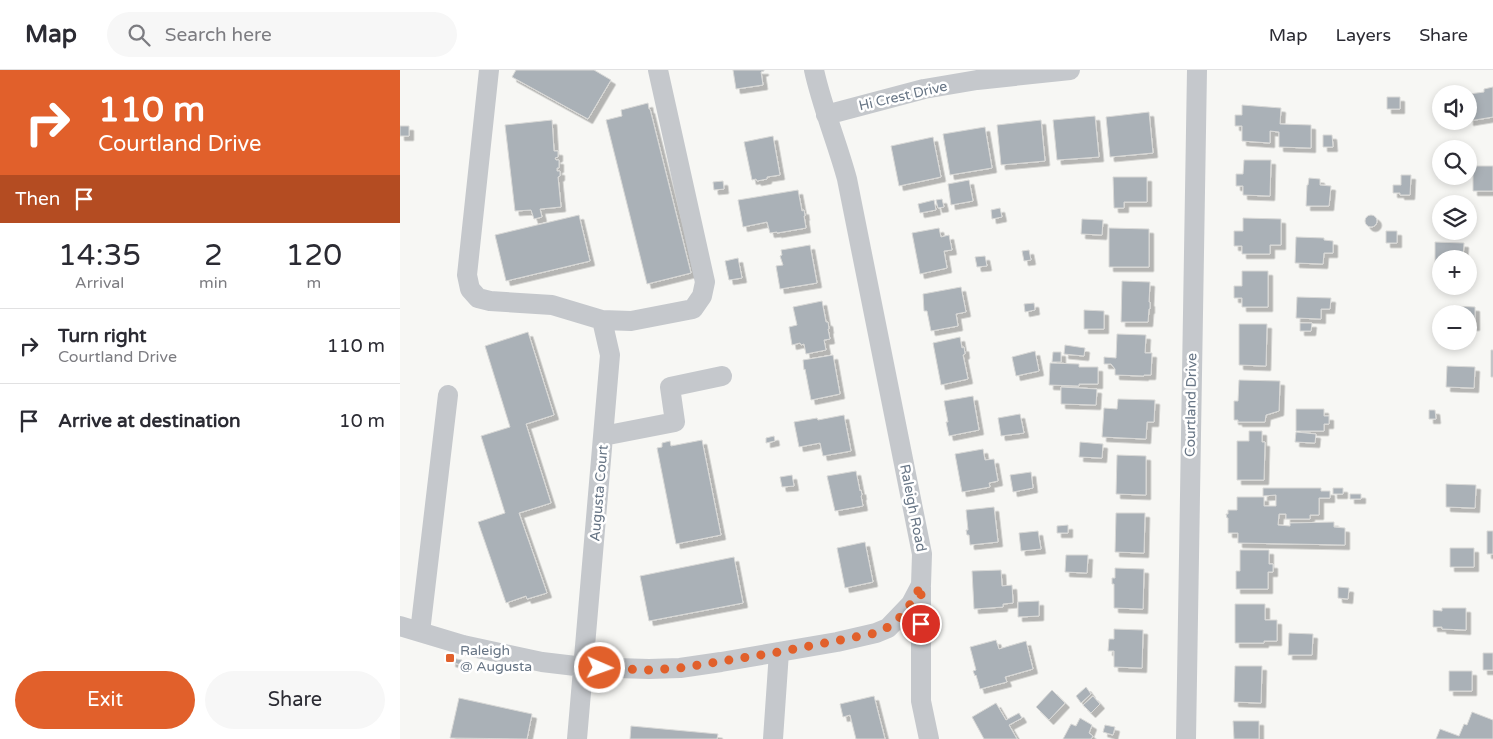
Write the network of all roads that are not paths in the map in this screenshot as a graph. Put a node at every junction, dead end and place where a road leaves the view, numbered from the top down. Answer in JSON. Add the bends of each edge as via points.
{"nodes":[{"id":1,"x":489,"y":70,"type":"edge"},
{"id":2,"x":658,"y":70,"type":"edge"},
{"id":3,"x":814,"y":70,"type":"edge"},
{"id":4,"x":1070,"y":70,"type":"edge"},
{"id":5,"x":1197,"y":70,"type":"edge"},
{"id":6,"x":826,"y":115,"type":"junction"},
{"id":7,"x":602,"y":320,"type":"junction"},
{"id":8,"x":722,"y":376,"type":"dead end"},
{"id":9,"x":448,"y":395,"type":"dead end"},
{"id":10,"x":604,"y":436,"type":"junction"},
{"id":11,"x":921,"y":585,"type":"junction"},
{"id":12,"x":400,"y":626,"type":"edge"},
{"id":13,"x":420,"y":632,"type":"junction"},
{"id":14,"x":779,"y":652,"type":"junction"},
{"id":15,"x":584,"y":667,"type":"junction"},
{"id":16,"x":577,"y":739,"type":"edge"},
{"id":17,"x":773,"y":739,"type":"edge"},
{"id":18,"x":929,"y":739,"type":"edge"},
{"id":19,"x":1186,"y":739,"type":"edge"}],
"edges":[{"from":1,"to":7,"type":"street","via":[[468,275],[470,289],[478,298],[490,301],[552,305]]},
{"from":2,"to":7,"type":"street","via":[[705,282],[702,296],[693,309],[631,321]]},
{"from":3,"to":6,"type":"street","name":"Raleigh Road"},
{"from":4,"to":6,"type":"street","name":"Hi Crest Drive","via":[[924,89]]},
{"from":5,"to":19,"type":"street","name":"Courtland Drive"},
{"from":6,"to":11,"type":"street","name":"Raleigh Road","via":[[847,178],[917,525],[922,554]]},
{"from":7,"to":10,"type":"street","name":"Augusta Court","via":[[610,355]]},
{"from":8,"to":10,"type":"street","via":[[670,387],[675,422]]},
{"from":9,"to":13,"type":"street"},
{"from":10,"to":15,"type":"street","name":"Augusta Court"},
{"from":11,"to":14,"type":"street","name":"Raleigh Road","via":[[911,604],[888,628],[868,635]]},
{"from":11,"to":18,"type":"street","via":[[921,701]]},
{"from":12,"to":13,"type":"street","name":"Raleigh Road"},
{"from":13,"to":15,"type":"street","name":"Raleigh Road","via":[[510,656]]},
{"from":14,"to":15,"type":"street","name":"Raleigh Road","via":[[680,668]]},
{"from":14,"to":17,"type":"street"},
{"from":15,"to":16,"type":"street","name":"Augusta Court"}]}
